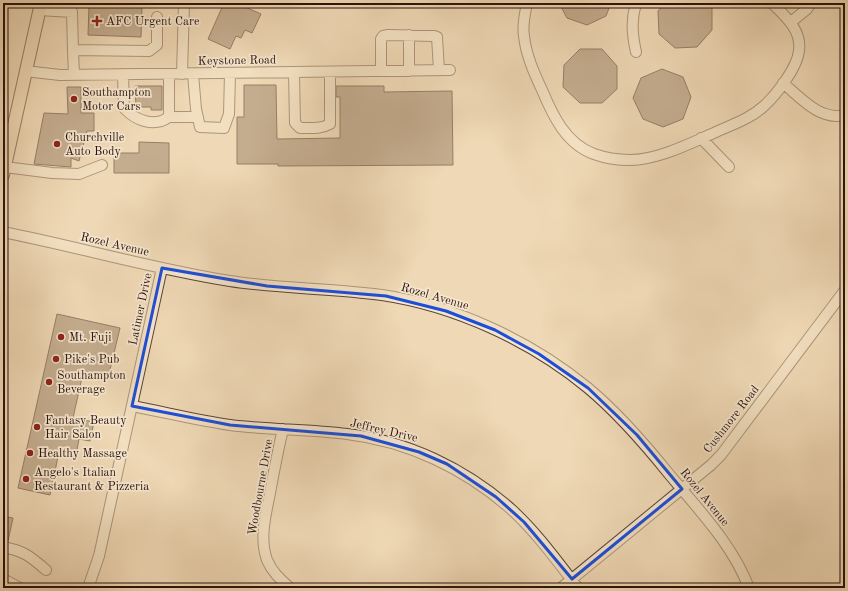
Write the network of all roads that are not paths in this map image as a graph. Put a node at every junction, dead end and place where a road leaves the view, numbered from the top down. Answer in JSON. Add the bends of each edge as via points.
{"nodes":[{"id":1,"x":184,"y":3,"type":"edge"},
{"id":2,"x":527,"y":3,"type":"edge"},
{"id":3,"x":636,"y":3,"type":"edge"},
{"id":4,"x":772,"y":3,"type":"edge"},
{"id":5,"x":811,"y":3,"type":"edge"},
{"id":6,"x":40,"y":6,"type":"edge"},
{"id":7,"x":157,"y":17,"type":"dead end"},
{"id":8,"x":791,"y":22,"type":"junction"},
{"id":9,"x":409,"y":35,"type":"junction"},
{"id":10,"x":73,"y":50,"type":"junction"},
{"id":11,"x":636,"y":52,"type":"dead end"},
{"id":12,"x":439,"y":70,"type":"junction"},
{"id":13,"x":450,"y":70,"type":"dead end"},
{"id":14,"x":25,"y":71,"type":"junction"},
{"id":15,"x":381,"y":71,"type":"junction"},
{"id":16,"x":409,"y":71,"type":"junction"},
{"id":17,"x":294,"y":72,"type":"junction"},
{"id":18,"x":330,"y":72,"type":"junction"},
{"id":19,"x":230,"y":73,"type":"junction"},
{"id":20,"x":123,"y":74,"type":"junction"},
{"id":21,"x":169,"y":74,"type":"junction"},
{"id":22,"x":182,"y":74,"type":"junction"},
{"id":23,"x":193,"y":74,"type":"junction"},
{"id":24,"x":74,"y":75,"type":"junction"},
{"id":25,"x":783,"y":83,"type":"junction"},
{"id":26,"x":845,"y":115,"type":"edge"},
{"id":27,"x":169,"y":117,"type":"junction"},
{"id":28,"x":198,"y":117,"type":"junction"},
{"id":29,"x":7,"y":135,"type":"edge"},
{"id":30,"x":702,"y":138,"type":"junction"},
{"id":31,"x":6,"y":149,"type":"edge"},
{"id":32,"x":102,"y":165,"type":"dead end"},
{"id":33,"x":730,"y":167,"type":"dead end"},
{"id":34,"x":4,"y":171,"type":"edge"},
{"id":35,"x":3,"y":232,"type":"edge"},
{"id":36,"x":162,"y":268,"type":"junction"},
{"id":37,"x":845,"y":290,"type":"edge"},
{"id":38,"x":132,"y":406,"type":"junction"},
{"id":39,"x":283,"y":429,"type":"junction"},
{"id":40,"x":682,"y":489,"type":"junction"},
{"id":41,"x":3,"y":548,"type":"edge"},
{"id":42,"x":46,"y":570,"type":"dead end"},
{"id":43,"x":3,"y":579,"type":"edge"},
{"id":44,"x":572,"y":579,"type":"junction"},
{"id":45,"x":20,"y":588,"type":"edge"},
{"id":46,"x":88,"y":588,"type":"edge"},
{"id":47,"x":290,"y":588,"type":"edge"},
{"id":48,"x":561,"y":588,"type":"edge"},
{"id":49,"x":578,"y":588,"type":"edge"},
{"id":50,"x":749,"y":588,"type":"edge"}],
"edges":[{"from":1,"to":22,"type":"street"},
{"from":2,"to":30,"type":"street","via":[[524,36],[532,67],[555,118],[567,135],[580,146],[594,154],[630,160],[666,153]]},
{"from":3,"to":11,"type":"street","via":[[632,17]]},
{"from":4,"to":8,"type":"street"},
{"from":5,"to":8,"type":"street"},
{"from":6,"to":10,"type":"street","via":[[72,12]]},
{"from":6,"to":14,"type":"main road"},
{"from":7,"to":10,"type":"street","via":[[157,45],[149,51]]},
{"from":8,"to":25,"type":"street","via":[[798,36],[799,51],[794,66]]},
{"from":9,"to":12,"type":"street","via":[[437,37]]},
{"from":9,"to":15,"type":"street","via":[[383,36]]},
{"from":9,"to":16,"type":"street"},
{"from":10,"to":24,"type":"street"},
{"from":12,"to":13,"type":"street","name":"Keystone Road"},
{"from":12,"to":16,"type":"street","name":"Keystone Road"},
{"from":14,"to":24,"type":"street","name":"Keystone Road"},
{"from":14,"to":29,"type":"main road"},
{"from":15,"to":16,"type":"street","name":"Keystone Road"},
{"from":15,"to":18,"type":"street","name":"Keystone Road"},
{"from":17,"to":18,"type":"street","name":"Keystone Road"},
{"from":17,"to":18,"type":"street","via":[[295,123],[300,128],[310,128],[330,124]]},
{"from":17,"to":19,"type":"street","name":"Keystone Road"},
{"from":19,"to":23,"type":"street","name":"Keystone Road"},
{"from":19,"to":28,"type":"street","via":[[229,114],[224,128],[200,127]]},
{"from":20,"to":21,"type":"street","name":"Keystone Road"},
{"from":20,"to":24,"type":"street","name":"Keystone Road"},
{"from":20,"to":27,"type":"street","via":[[124,108],[130,115],[152,122],[164,121]]},
{"from":21,"to":22,"type":"street","name":"Keystone Road"},
{"from":21,"to":27,"type":"street"},
{"from":22,"to":23,"type":"street","name":"Keystone Road"},
{"from":23,"to":28,"type":"street"},
{"from":25,"to":26,"type":"street","via":[[816,110],[827,115]]},
{"from":25,"to":30,"type":"street","via":[[764,106],[746,119]]},
{"from":27,"to":28,"type":"street"},
{"from":29,"to":31,"type":"main road"},
{"from":30,"to":33,"type":"street"},
{"from":31,"to":34,"type":"main road"},
{"from":32,"to":34,"type":"street","via":[[79,174]]},
{"from":35,"to":36,"type":"street","name":"Rozel Avenue"},
{"from":36,"to":38,"type":"street","name":"Latimer Drive"},
{"from":36,"to":40,"type":"street","name":"Rozel Avenue","via":[[267,286],[386,296],[446,311],[495,330],[539,354],[588,388],[637,435]]},
{"from":37,"to":40,"type":"street","name":"Cushmore Road","via":[[721,455]]},
{"from":38,"to":39,"type":"street","name":"Jeffrey Drive","via":[[230,425]]},
{"from":38,"to":46,"type":"street","name":"Latimer Drive","via":[[99,556]]},
{"from":39,"to":44,"type":"street","name":"Jeffrey Drive","via":[[376,439],[419,452],[447,464],[511,510]]},
{"from":39,"to":47,"type":"street","name":"Woodbourne Drive","via":[[263,539],[272,570]]},
{"from":40,"to":44,"type":"street","name":"Cushmore Road"},
{"from":40,"to":50,"type":"street","name":"Rozel Avenue","via":[[730,551]]},
{"from":41,"to":42,"type":"street","via":[[30,555]]},
{"from":43,"to":45,"type":"street"},
{"from":44,"to":48,"type":"street","name":"Cushmore Road"},
{"from":44,"to":49,"type":"street","name":"Jeffrey Drive"}]}
